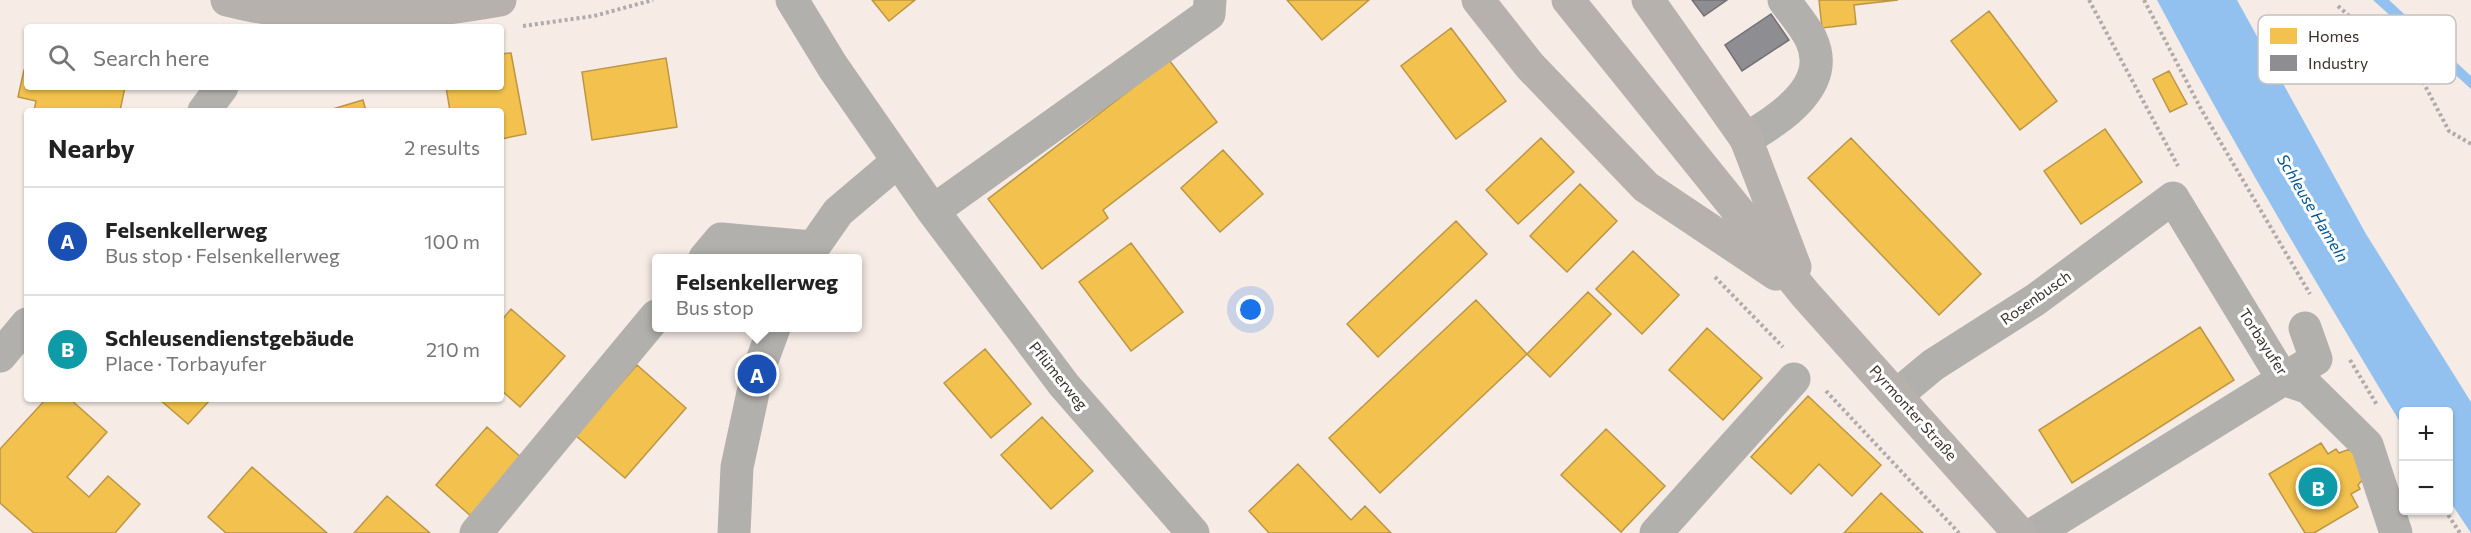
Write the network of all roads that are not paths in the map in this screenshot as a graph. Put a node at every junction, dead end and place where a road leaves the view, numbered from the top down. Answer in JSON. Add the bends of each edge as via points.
{"nodes":[{"id":1,"x":227,"y":0,"type":"edge"},
{"id":2,"x":792,"y":0,"type":"edge"},
{"id":3,"x":1478,"y":0,"type":"edge"},
{"id":4,"x":1568,"y":0,"type":"edge"},
{"id":5,"x":1648,"y":0,"type":"edge"},
{"id":6,"x":1784,"y":0,"type":"edge"},
{"id":7,"x":1210,"y":7,"type":"edge"},
{"id":8,"x":507,"y":14,"type":"edge"},
{"id":9,"x":261,"y":18,"type":"edge"},
{"id":10,"x":220,"y":90,"type":"edge"},
{"id":11,"x":206,"y":108,"type":"edge"},
{"id":12,"x":1746,"y":139,"type":"junction"},
{"id":13,"x":897,"y":162,"type":"junction"},
{"id":14,"x":2173,"y":198,"type":"joint"},
{"id":15,"x":933,"y":211,"type":"junction"},
{"id":16,"x":809,"y":253,"type":"edge"},
{"id":17,"x":708,"y":254,"type":"edge"},
{"id":18,"x":1805,"y":294,"type":"junction"},
{"id":19,"x":2309,"y":313,"type":"road end"},
{"id":20,"x":652,"y":322,"type":"edge"},
{"id":21,"x":24,"y":328,"type":"edge"},
{"id":22,"x":772,"y":332,"type":"edge"},
{"id":23,"x":0,"y":356,"type":"edge"},
{"id":24,"x":1794,"y":379,"type":"dead end"},
{"id":25,"x":2283,"y":379,"type":"junction"},
{"id":26,"x":1897,"y":395,"type":"junction"},
{"id":27,"x":476,"y":533,"type":"edge"},
{"id":28,"x":734,"y":533,"type":"edge"},
{"id":29,"x":1194,"y":533,"type":"edge"},
{"id":30,"x":1656,"y":533,"type":"edge"},
{"id":31,"x":2019,"y":533,"type":"edge"},
{"id":32,"x":2035,"y":533,"type":"edge"},
{"id":33,"x":2396,"y":533,"type":"edge"}],
"edges":[{"from":1,"to":9,"type":"main road"},
{"from":2,"to":13,"type":"street","name":"Pflümerweg"},
{"from":3,"to":18,"type":"main road","via":[[1530,66],[1646,187]]},
{"from":4,"to":18,"type":"main road"},
{"from":5,"to":12,"type":"main road"},
{"from":6,"to":12,"type":"street","via":[[1810,38],[1816,67],[1800,99]]},
{"from":7,"to":15,"type":"street"},
{"from":8,"to":9,"type":"main road","via":[[459,7],[362,16]]},
{"from":10,"to":11,"type":"street"},
{"from":12,"to":18,"type":"main road"},
{"from":13,"to":15,"type":"street","name":"Pflümerweg"},
{"from":13,"to":16,"type":"street","via":[[838,212]]},
{"from":14,"to":25,"type":"street","name":"Torbayufer"},
{"from":14,"to":26,"type":"street","name":"Rosenbusch","via":[[2035,300],[1933,365]]},
{"from":15,"to":29,"type":"street","name":"Pflümerweg","via":[[1064,385]]},
{"from":16,"to":17,"type":"street","via":[[721,239]]},
{"from":18,"to":26,"type":"main road","name":"Pyrmonter Straße"},
{"from":19,"to":25,"type":"street","via":[[2316,359]]},
{"from":20,"to":27,"type":"street"},
{"from":21,"to":23,"type":"street"},
{"from":22,"to":28,"type":"street","via":[[757,374],[737,467]]},
{"from":24,"to":30,"type":"street"},
{"from":25,"to":32,"type":"street"},
{"from":25,"to":33,"type":"street","name":"Torbayufer","via":[[2309,388],[2367,445]]},
{"from":26,"to":31,"type":"main road","name":"Pyrmonter Straße"}]}
